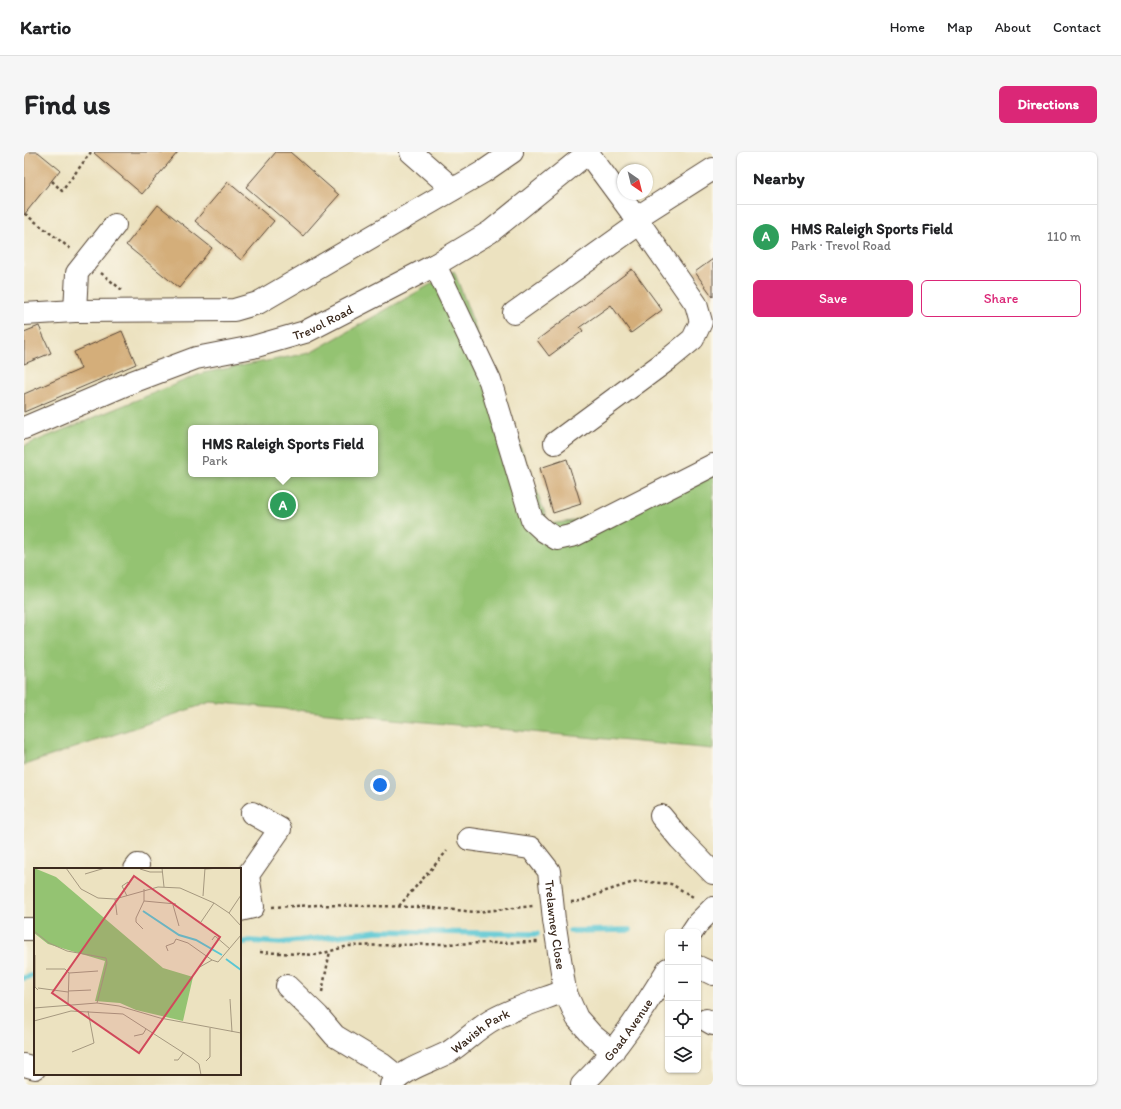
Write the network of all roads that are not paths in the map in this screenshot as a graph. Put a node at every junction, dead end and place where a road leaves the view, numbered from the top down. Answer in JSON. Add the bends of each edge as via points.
{"nodes":[{"id":1,"x":411,"y":152,"type":"edge"},
{"id":2,"x":512,"y":152,"type":"edge"},
{"id":3,"x":588,"y":152,"type":"edge"},
{"id":4,"x":713,"y":169,"type":"edge"},
{"id":5,"x":453,"y":189,"type":"junction"},
{"id":6,"x":638,"y":220,"type":"junction"},
{"id":7,"x":115,"y":225,"type":"dead end"},
{"id":8,"x":435,"y":264,"type":"junction"},
{"id":9,"x":75,"y":311,"type":"junction"},
{"id":10,"x":24,"y":314,"type":"edge"},
{"id":11,"x":514,"y":314,"type":"dead end"},
{"id":12,"x":707,"y":325,"type":"edge"},
{"id":13,"x":24,"y":428,"type":"edge"},
{"id":14,"x":555,"y":442,"type":"dead end"},
{"id":15,"x":713,"y":465,"type":"edge"},
{"id":16,"x":252,"y":812,"type":"dead end"},
{"id":17,"x":661,"y":816,"type":"dead end"},
{"id":18,"x":469,"y":839,"type":"dead end"},
{"id":19,"x":713,"y":873,"type":"edge"},
{"id":20,"x":713,"y":908,"type":"edge"},
{"id":21,"x":246,"y":909,"type":"edge"},
{"id":22,"x":694,"y":929,"type":"edge"},
{"id":23,"x":701,"y":968,"type":"edge"},
{"id":24,"x":665,"y":974,"type":"edge"},
{"id":25,"x":713,"y":974,"type":"edge"},
{"id":26,"x":287,"y":986,"type":"dead end"},
{"id":27,"x":565,"y":991,"type":"junction"},
{"id":28,"x":613,"y":1052,"type":"junction"},
{"id":29,"x":24,"y":1065,"type":"edge"},
{"id":30,"x":34,"y":1068,"type":"edge"},
{"id":31,"x":395,"y":1081,"type":"edge"},
{"id":32,"x":582,"y":1085,"type":"edge"}],
"edges":[{"from":1,"to":5,"type":"street"},
{"from":2,"to":5,"type":"street"},
{"from":3,"to":6,"type":"street"},
{"from":3,"to":8,"type":"street","name":"Trevol Road","via":[[490,232]]},
{"from":4,"to":6,"type":"street"},
{"from":5,"to":9,"type":"street","via":[[258,303],[234,310]]},
{"from":6,"to":11,"type":"street"},
{"from":6,"to":12,"type":"street","via":[[696,304]]},
{"from":7,"to":9,"type":"street","via":[[77,273]]},
{"from":8,"to":13,"type":"street","name":"Trevol Road","via":[[305,332],[253,347],[196,358]]},
{"from":8,"to":15,"type":"street","via":[[490,381],[532,520],[544,531],[557,539],[575,535]]},
{"from":9,"to":10,"type":"street"},
{"from":12,"to":14,"type":"street","via":[[670,358]]},
{"from":16,"to":21,"type":"street","via":[[280,829],[248,875]]},
{"from":17,"to":19,"type":"street"},
{"from":18,"to":27,"type":"street","name":"Trelawney Close","via":[[531,848],[548,871]]},
{"from":20,"to":22,"type":"street"},
{"from":23,"to":25,"type":"street"},
{"from":24,"to":28,"type":"street","name":"Goad Avenue"},
{"from":26,"to":31,"type":"street","name":"Wavish Park","via":[[335,1036],[383,1065]]},
{"from":27,"to":28,"type":"street","name":"Trelawney Close","via":[[578,1018],[592,1035]]},
{"from":27,"to":31,"type":"street","name":"Wavish Park","via":[[493,1020],[448,1052]]},
{"from":28,"to":32,"type":"street","name":"Goad Avenue"},
{"from":29,"to":30,"type":"street"}]}
